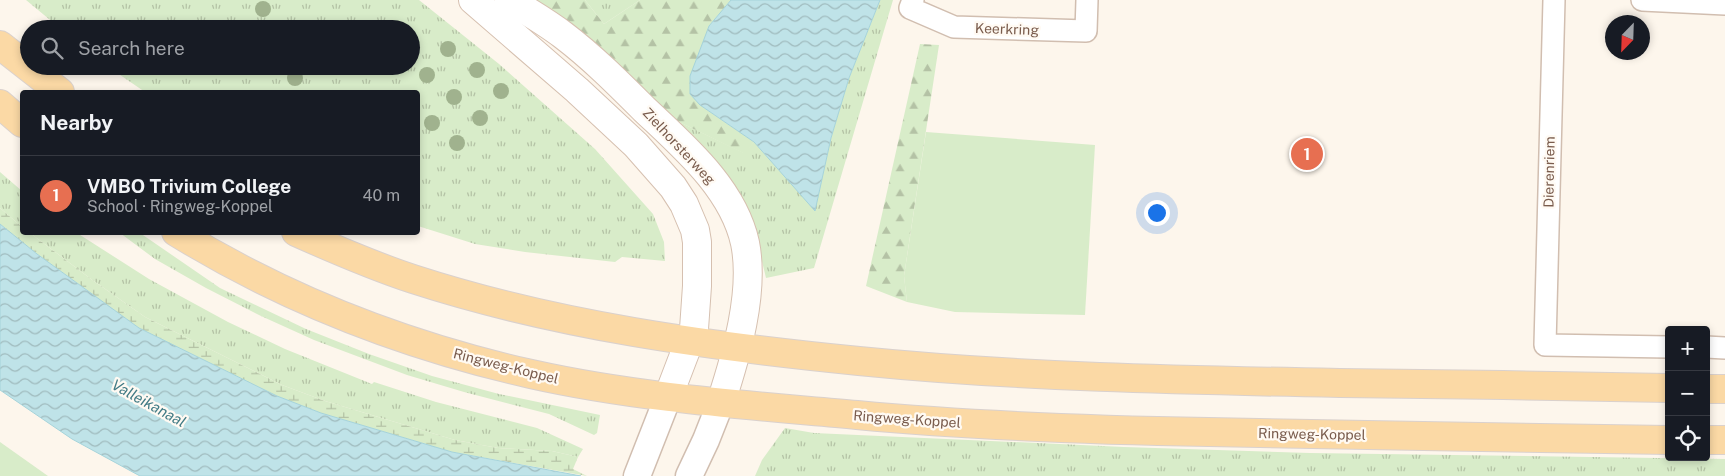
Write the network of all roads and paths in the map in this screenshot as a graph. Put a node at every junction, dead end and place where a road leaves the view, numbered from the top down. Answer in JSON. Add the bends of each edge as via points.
{"nodes":[{"id":1,"x":473,"y":0,"type":"edge"},
{"id":2,"x":509,"y":0,"type":"edge"},
{"id":3,"x":913,"y":0,"type":"edge"},
{"id":4,"x":1087,"y":0,"type":"edge"},
{"id":5,"x":1554,"y":0,"type":"edge"},
{"id":6,"x":1642,"y":0,"type":"edge"},
{"id":7,"x":1725,"y":4,"type":"edge"},
{"id":8,"x":0,"y":45,"type":"edge"},
{"id":9,"x":20,"y":61,"type":"edge"},
{"id":10,"x":38,"y":75,"type":"edge"},
{"id":11,"x":57,"y":90,"type":"edge"},
{"id":12,"x":0,"y":104,"type":"edge"},
{"id":13,"x":20,"y":121,"type":"edge"},
{"id":14,"x":181,"y":235,"type":"edge"},
{"id":15,"x":303,"y":235,"type":"edge"},
{"id":16,"x":690,"y":341,"type":"junction"},
{"id":17,"x":1665,"y":347,"type":"edge"},
{"id":18,"x":737,"y":348,"type":"junction"},
{"id":19,"x":1710,"y":348,"type":"edge"},
{"id":20,"x":1725,"y":348,"type":"edge"},
{"id":21,"x":1665,"y":388,"type":"edge"},
{"id":22,"x":1710,"y":389,"type":"edge"},
{"id":23,"x":1725,"y":389,"type":"edge"},
{"id":24,"x":668,"y":397,"type":"junction"},
{"id":25,"x":720,"y":402,"type":"junction"},
{"id":26,"x":1665,"y":440,"type":"edge"},
{"id":27,"x":1710,"y":440,"type":"edge"},
{"id":28,"x":1725,"y":440,"type":"edge"},
{"id":29,"x":637,"y":476,"type":"edge"},
{"id":30,"x":689,"y":476,"type":"edge"}],
"edges":[{"from":1,"to":16,"type":"main road","via":[[636,145],[680,196],[697,242],[694,329]]},
{"from":2,"to":18,"type":"main road","name":"Zielhorsterweg","via":[[589,57],[675,138],[726,198],[741,231],[747,257],[747,291]]},
{"from":3,"to":4,"type":"street","name":"Keerkring","via":[[910,8],[954,27],[1086,31]]},
{"from":5,"to":17,"type":"street","name":"Dierenriem","via":[[1545,345]]},
{"from":6,"to":7,"type":"street"},
{"from":8,"to":9,"type":"main road"},
{"from":10,"to":11,"type":"main road"},
{"from":12,"to":13,"type":"main road"},
{"from":14,"to":24,"type":"main road","name":"Ringweg-Koppel","via":[[253,275],[345,316],[415,342],[534,374]]},
{"from":15,"to":16,"type":"main road","via":[[402,275],[482,300],[608,328]]},
{"from":16,"to":18,"type":"main road"},
{"from":16,"to":24,"type":"main road"},
{"from":18,"to":21,"type":"main road","via":[[927,368],[1041,375]]},
{"from":18,"to":25,"type":"main road","name":"Zielhorsterweg"},
{"from":19,"to":20,"type":"street"},
{"from":22,"to":23,"type":"main road"},
{"from":24,"to":25,"type":"main road","name":"Ringweg-Koppel"},
{"from":24,"to":29,"type":"street"},
{"from":25,"to":26,"type":"main road","name":"Ringweg-Koppel","via":[[917,421],[1066,429]]},
{"from":25,"to":30,"type":"street"},
{"from":27,"to":28,"type":"main road"}]}
